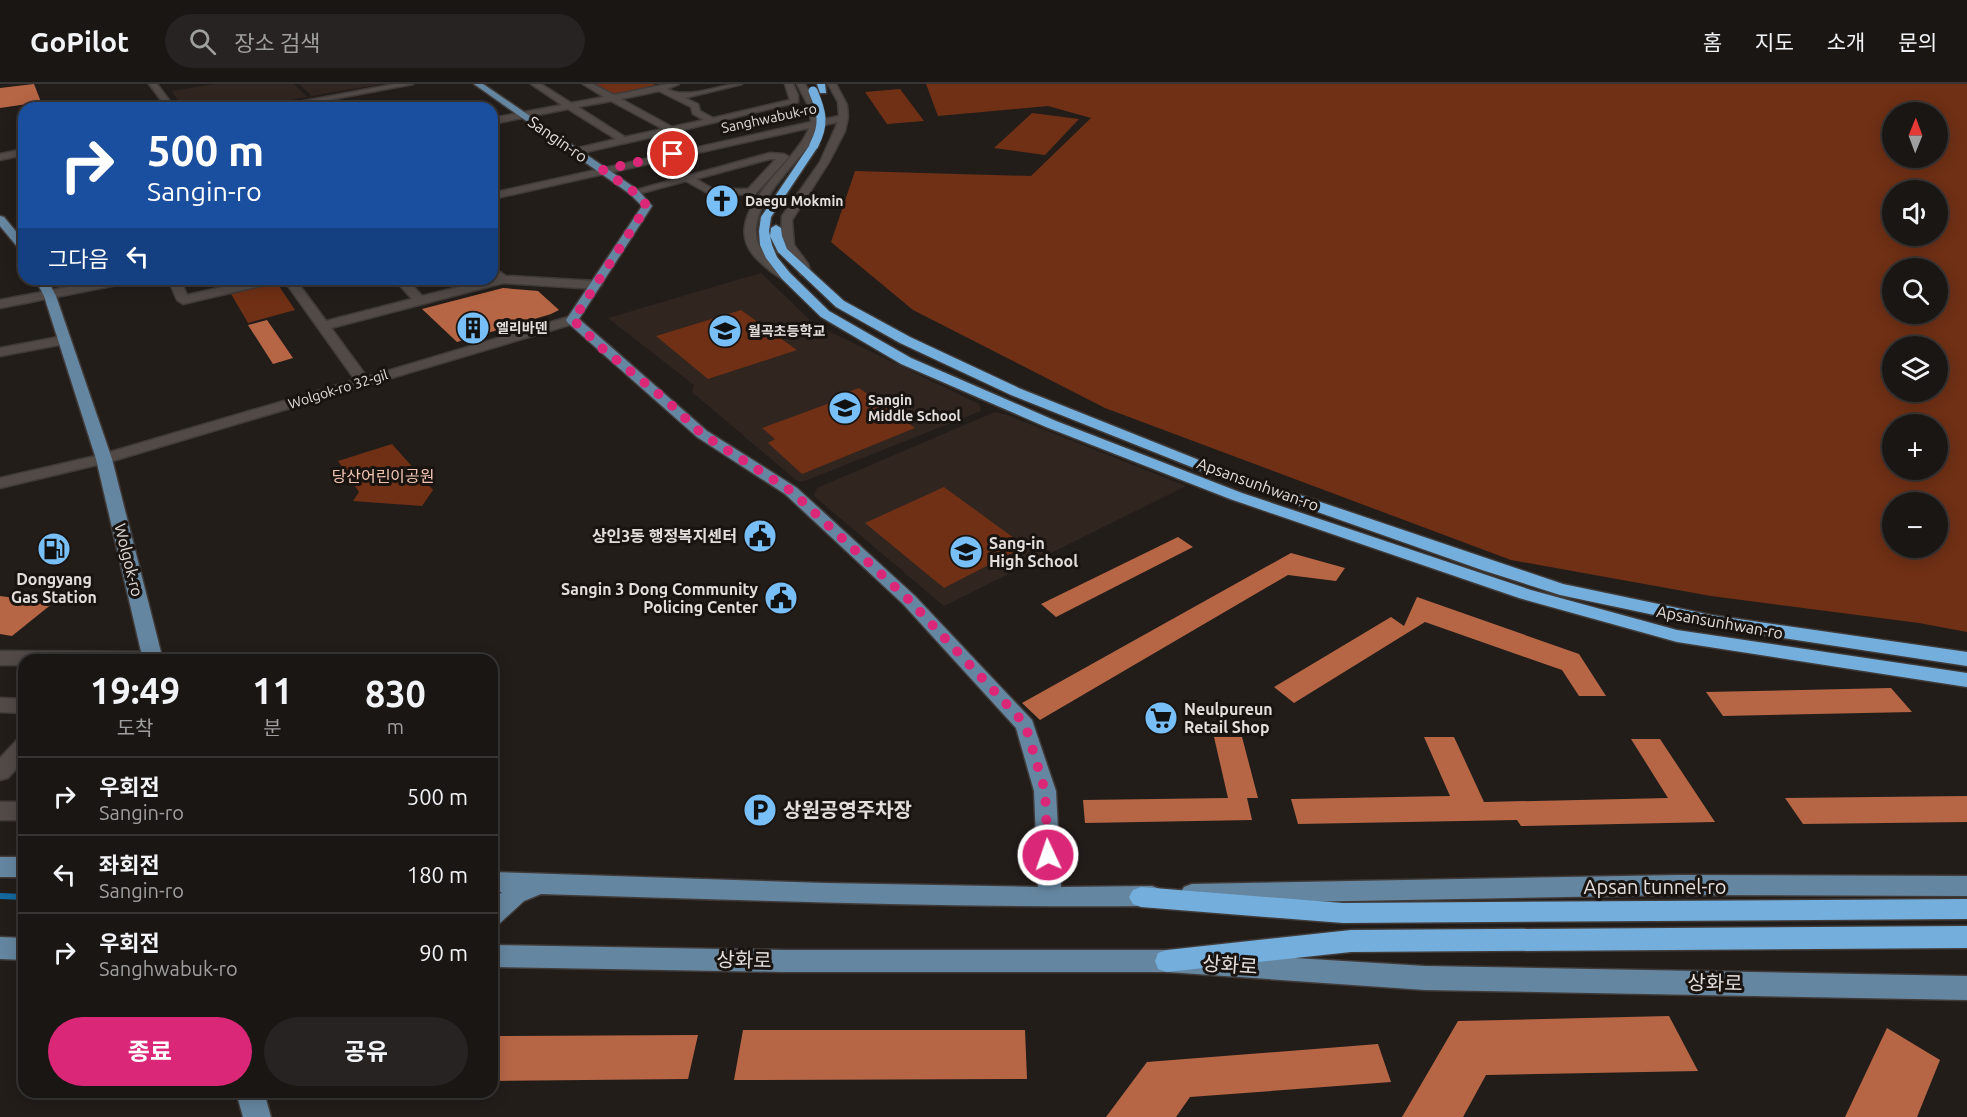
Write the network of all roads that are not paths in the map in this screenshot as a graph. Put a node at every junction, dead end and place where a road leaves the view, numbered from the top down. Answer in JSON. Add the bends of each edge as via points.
{"nodes":[{"id":1,"x":153,"y":84,"type":"edge"},
{"id":2,"x":409,"y":84,"type":"edge"},
{"id":3,"x":478,"y":84,"type":"edge"},
{"id":4,"x":535,"y":84,"type":"edge"},
{"id":5,"x":587,"y":84,"type":"edge"},
{"id":6,"x":675,"y":84,"type":"edge"},
{"id":7,"x":738,"y":84,"type":"edge"},
{"id":8,"x":789,"y":84,"type":"edge"},
{"id":9,"x":801,"y":84,"type":"edge"},
{"id":10,"x":660,"y":87,"type":"edge"},
{"id":11,"x":811,"y":87,"type":"edge"},
{"id":12,"x":827,"y":93,"type":"edge"},
{"id":13,"x":678,"y":97,"type":"junction"},
{"id":14,"x":715,"y":98,"type":"junction"},
{"id":15,"x":611,"y":99,"type":"junction"},
{"id":16,"x":166,"y":102,"type":"edge"},
{"id":17,"x":306,"y":102,"type":"edge"},
{"id":18,"x":570,"y":106,"type":"junction"},
{"id":19,"x":696,"y":111,"type":"junction"},
{"id":20,"x":523,"y":114,"type":"junction"},
{"id":21,"x":843,"y":118,"type":"junction"},
{"id":22,"x":498,"y":120,"type":"edge"},
{"id":23,"x":713,"y":121,"type":"junction"},
{"id":24,"x":816,"y":123,"type":"junction"},
{"id":25,"x":673,"y":131,"type":"junction"},
{"id":26,"x":778,"y":131,"type":"junction"},
{"id":27,"x":625,"y":141,"type":"junction"},
{"id":28,"x":819,"y":141,"type":"junction"},
{"id":29,"x":700,"y":149,"type":"junction"},
{"id":30,"x":577,"y":151,"type":"junction"},
{"id":31,"x":18,"y":153,"type":"edge"},
{"id":32,"x":0,"y":157,"type":"edge"},
{"id":33,"x":729,"y":167,"type":"junction"},
{"id":34,"x":603,"y":170,"type":"junction"},
{"id":35,"x":687,"y":178,"type":"junction"},
{"id":36,"x":634,"y":192,"type":"junction"},
{"id":37,"x":498,"y":195,"type":"edge"},
{"id":38,"x":1,"y":221,"type":"edge"},
{"id":39,"x":18,"y":241,"type":"edge"},
{"id":40,"x":498,"y":275,"type":"edge"},
{"id":41,"x":786,"y":276,"type":"junction"},
{"id":42,"x":503,"y":279,"type":"junction"},
{"id":43,"x":498,"y":280,"type":"edge"},
{"id":44,"x":44,"y":285,"type":"edge"},
{"id":45,"x":100,"y":285,"type":"edge"},
{"id":46,"x":177,"y":285,"type":"edge"},
{"id":47,"x":247,"y":285,"type":"edge"},
{"id":48,"x":293,"y":285,"type":"edge"},
{"id":49,"x":405,"y":285,"type":"edge"},
{"id":50,"x":480,"y":285,"type":"edge"},
{"id":51,"x":596,"y":285,"type":"junction"},
{"id":52,"x":50,"y":296,"type":"junction"},
{"id":53,"x":420,"y":301,"type":"junction"},
{"id":54,"x":0,"y":304,"type":"edge"},
{"id":55,"x":573,"y":320,"type":"junction"},
{"id":56,"x":322,"y":326,"type":"junction"},
{"id":57,"x":64,"y":340,"type":"junction"},
{"id":58,"x":0,"y":352,"type":"edge"},
{"id":59,"x":364,"y":381,"type":"junction"},
{"id":60,"x":104,"y":459,"type":"junction"},
{"id":61,"x":0,"y":483,"type":"edge"},
{"id":62,"x":152,"y":654,"type":"edge"},
{"id":63,"x":0,"y":658,"type":"edge"},
{"id":64,"x":18,"y":658,"type":"edge"},
{"id":65,"x":1967,"y":659,"type":"edge"},
{"id":66,"x":1967,"y":680,"type":"edge"},
{"id":67,"x":0,"y":705,"type":"edge"},
{"id":68,"x":18,"y":706,"type":"edge"},
{"id":69,"x":18,"y":752,"type":"edge"},
{"id":70,"x":0,"y":772,"type":"edge"},
{"id":71,"x":0,"y":811,"type":"edge"},
{"id":72,"x":18,"y":811,"type":"edge"},
{"id":73,"x":0,"y":867,"type":"edge"},
{"id":74,"x":18,"y":867,"type":"edge"},
{"id":75,"x":498,"y":882,"type":"edge"},
{"id":76,"x":542,"y":882,"type":"junction"},
{"id":77,"x":1967,"y":886,"type":"edge"},
{"id":78,"x":1050,"y":897,"type":"junction"},
{"id":79,"x":1141,"y":897,"type":"junction"},
{"id":80,"x":1967,"y":909,"type":"edge"},
{"id":81,"x":498,"y":910,"type":"edge"},
{"id":82,"x":1967,"y":937,"type":"edge"},
{"id":83,"x":0,"y":948,"type":"edge"},
{"id":84,"x":18,"y":949,"type":"edge"},
{"id":85,"x":498,"y":954,"type":"edge"},
{"id":86,"x":1167,"y":961,"type":"junction"},
{"id":87,"x":1967,"y":988,"type":"edge"},
{"id":88,"x":252,"y":1098,"type":"edge"},
{"id":89,"x":257,"y":1117,"type":"edge"}],
"edges":[{"from":1,"to":16,"type":"street"},
{"from":2,"to":17,"type":"street"},
{"from":3,"to":20,"type":"main road","name":"Sangin-ro"},
{"from":4,"to":18,"type":"street"},
{"from":5,"to":15,"type":"street"},
{"from":6,"to":10,"type":"street"},
{"from":7,"to":14,"type":"street"},
{"from":8,"to":23,"type":"street","via":[[794,102]]},
{"from":9,"to":24,"type":"street","via":[[816,114]]},
{"from":10,"to":13,"type":"street"},
{"from":10,"to":15,"type":"street"},
{"from":11,"to":28,"type":"highway","name":"Apsansunhwan-ro","bridge":true,"via":[[824,116]]},
{"from":12,"to":21,"type":"street","via":[[843,103]]},
{"from":12,"to":28,"type":"highway","name":"Apsansunhwan-ro","via":[[834,123]]},
{"from":13,"to":14,"type":"street"},
{"from":13,"to":19,"type":"street","via":[[695,106]]},
{"from":14,"to":19,"type":"street"},
{"from":15,"to":18,"type":"street"},
{"from":15,"to":25,"type":"street"},
{"from":18,"to":20,"type":"street"},
{"from":18,"to":27,"type":"street"},
{"from":19,"to":23,"type":"street"},
{"from":20,"to":22,"type":"street"},
{"from":20,"to":30,"type":"main road","name":"Sangin-ro"},
{"from":21,"to":24,"type":"street","name":"Sanghwabuk-ro"},
{"from":21,"to":28,"type":"street","via":[[843,125]]},
{"from":23,"to":25,"type":"street"},
{"from":24,"to":26,"type":"street","name":"Sanghwabuk-ro"},
{"from":24,"to":28,"type":"street"},
{"from":25,"to":27,"type":"street"},
{"from":25,"to":29,"type":"street"},
{"from":26,"to":28,"type":"street"},
{"from":26,"to":29,"type":"street","name":"Sanghwabuk-ro"},
{"from":27,"to":30,"type":"street"},
{"from":28,"to":41,"type":"highway","name":"Apsansunhwan-ro","via":[[766,217],[766,245]]},
{"from":28,"to":41,"type":"street","via":[[750,215],[750,234],[756,251]]},
{"from":28,"to":65,"type":"highway","name":"Apsansunhwan-ro","via":[[776,216],[776,236],[782,250],[840,304],[1016,392],[1209,470],[1560,589],[1711,621]]},
{"from":29,"to":33,"type":"street"},
{"from":29,"to":34,"type":"street","name":"Sanghwabuk-ro"},
{"from":30,"to":34,"type":"main road","name":"Sangin-ro"},
{"from":31,"to":32,"type":"street"},
{"from":33,"to":35,"type":"street"},
{"from":33,"to":35,"type":"street","via":[[770,156],[784,158],[751,192],[711,192]]},
{"from":34,"to":36,"type":"main road","name":"Sangin-ro"},
{"from":34,"to":37,"type":"street","name":"Sanghwabuk-ro"},
{"from":35,"to":36,"type":"street"},
{"from":36,"to":51,"type":"main road","via":[[647,206],[646,211]]},
{"from":38,"to":39,"type":"main road"},
{"from":40,"to":42,"type":"street"},
{"from":41,"to":66,"type":"highway","name":"Apsansunhwan-ro","via":[[825,315],[906,361],[1051,424],[1236,496],[1525,594],[1677,636]]},
{"from":42,"to":43,"type":"street"},
{"from":42,"to":51,"type":"street"},
{"from":44,"to":52,"type":"main road","name":"Wolgok-ro"},
{"from":45,"to":52,"type":"street"},
{"from":46,"to":47,"type":"street","via":[[183,300]]},
{"from":48,"to":56,"type":"street"},
{"from":49,"to":53,"type":"street"},
{"from":50,"to":53,"type":"street"},
{"from":51,"to":55,"type":"main road"},
{"from":52,"to":54,"type":"street"},
{"from":52,"to":57,"type":"main road","name":"Wolgok-ro"},
{"from":53,"to":56,"type":"street"},
{"from":55,"to":59,"type":"street","name":"Wolgok-ro 32-gil"},
{"from":55,"to":78,"type":"main road","via":[[702,434],[791,491],[909,600],[1025,724],[1045,791]]},
{"from":56,"to":59,"type":"street"},
{"from":57,"to":58,"type":"street"},
{"from":57,"to":60,"type":"main road","name":"Wolgok-ro"},
{"from":59,"to":60,"type":"street","name":"Wolgok-ro 32-gil"},
{"from":60,"to":61,"type":"street"},
{"from":60,"to":62,"type":"main road","name":"Wolgok-ro"},
{"from":63,"to":64,"type":"street"},
{"from":67,"to":68,"type":"street"},
{"from":69,"to":70,"type":"street"},
{"from":71,"to":72,"type":"street"},
{"from":73,"to":74,"type":"main road"},
{"from":75,"to":76,"type":"main road"},
{"from":76,"to":78,"type":"main road"},
{"from":76,"to":81,"type":"main road","via":[[516,894]]},
{"from":77,"to":79,"type":"main road","via":[[1372,889]]},
{"from":78,"to":79,"type":"main road"},
{"from":79,"to":80,"type":"highway","name":"Apsan tunnel-ro","via":[[1343,913]]},
{"from":82,"to":86,"type":"highway","via":[[1351,941]]},
{"from":83,"to":84,"type":"main road"},
{"from":85,"to":86,"type":"main road","name":"상화로","via":[[784,961]]},
{"from":86,"to":87,"type":"main road","name":"상화로","via":[[1425,978]]},
{"from":88,"to":89,"type":"main road"}]}
